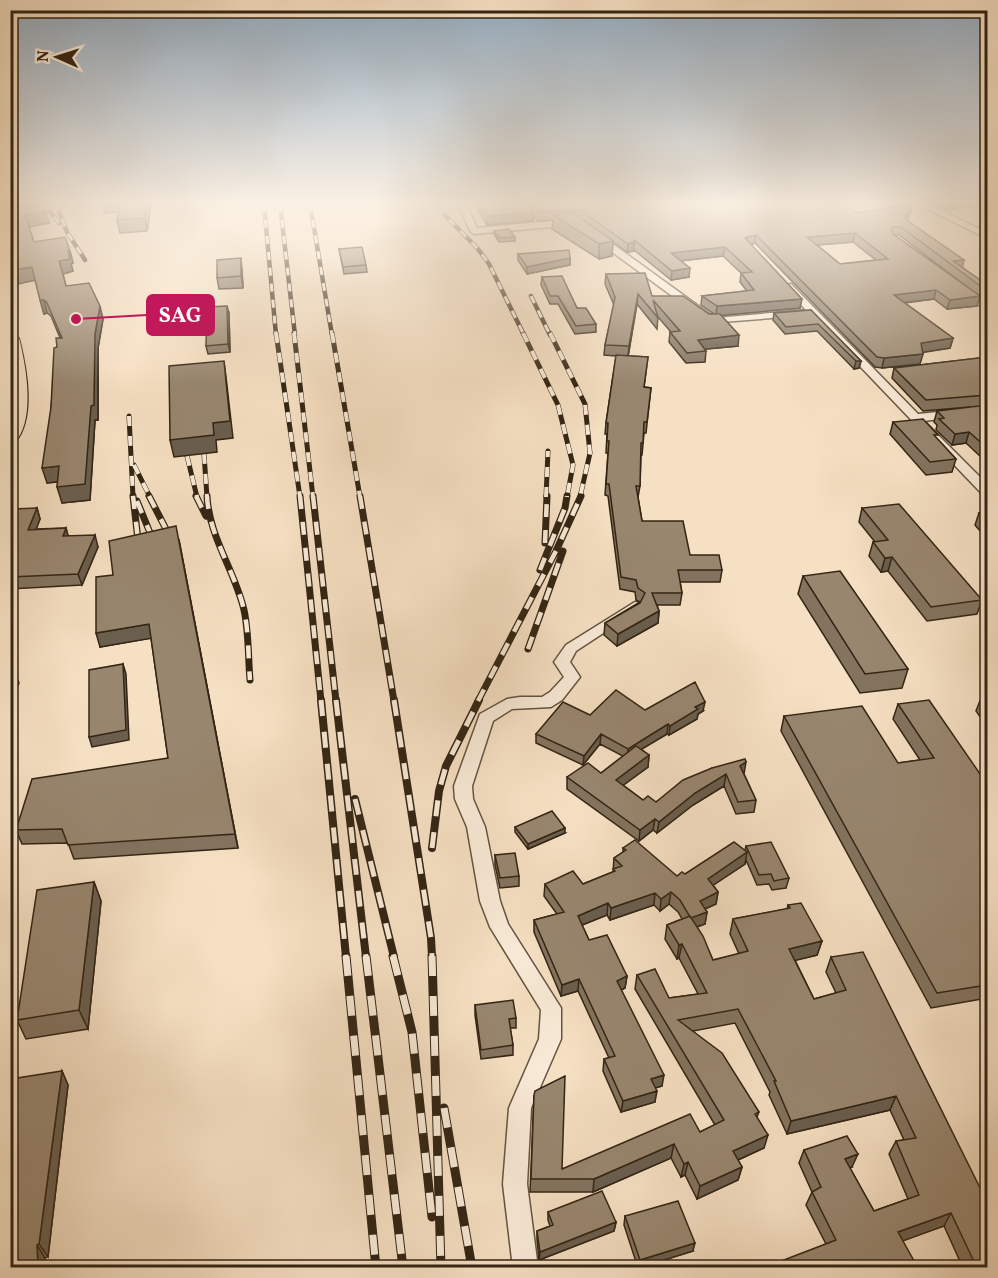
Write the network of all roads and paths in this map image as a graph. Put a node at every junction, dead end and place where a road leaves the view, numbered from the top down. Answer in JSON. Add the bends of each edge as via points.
{"nodes":[{"id":1,"x":633,"y":264,"type":"edge"},
{"id":2,"x":782,"y":280,"type":"edge"},
{"id":3,"x":950,"y":280,"type":"edge"},
{"id":4,"x":987,"y":308,"type":"edge"},
{"id":5,"x":814,"y":312,"type":"junction"},
{"id":6,"x":10,"y":338,"type":"edge"},
{"id":7,"x":987,"y":410,"type":"edge"},
{"id":8,"x":916,"y":418,"type":"junction"},
{"id":9,"x":10,"y":436,"type":"edge"},
{"id":10,"x":987,"y":493,"type":"edge"},
{"id":11,"x":635,"y":606,"type":"edge"},
{"id":12,"x":526,"y":1268,"type":"edge"}],
"edges":[{"from":1,"to":5,"type":"street","via":[[713,321]]},
{"from":2,"to":5,"type":"street"},
{"from":3,"to":4,"type":"street"},
{"from":5,"to":8,"type":"street","via":[[880,375]]},
{"from":6,"to":9,"type":"highway","via":[[18,391]]},
{"from":7,"to":8,"type":"street"},
{"from":8,"to":10,"type":"street"},
{"from":11,"to":12,"type":"street","via":[[571,648],[562,662],[572,677],[556,696],[544,703],[507,705],[486,718],[463,786],[477,827],[490,901],[500,927],[551,1008],[548,1047],[520,1108],[515,1184]]}]}
